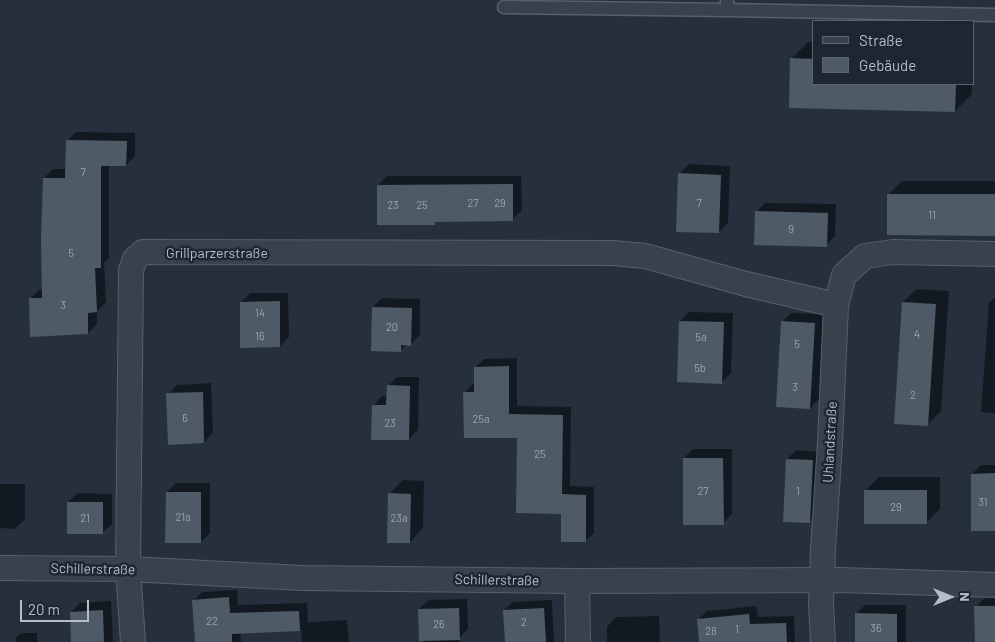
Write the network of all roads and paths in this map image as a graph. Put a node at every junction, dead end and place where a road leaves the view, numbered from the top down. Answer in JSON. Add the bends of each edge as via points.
{"nodes":[{"id":1,"x":727,"y":5,"type":"edge"},
{"id":2,"x":504,"y":8,"type":"dead end"},
{"id":3,"x":995,"y":15,"type":"edge"},
{"id":4,"x":995,"y":254,"type":"edge"},
{"id":5,"x":836,"y":305,"type":"junction"},
{"id":6,"x":0,"y":568,"type":"edge"},
{"id":7,"x":128,"y":569,"type":"junction"},
{"id":8,"x":821,"y":580,"type":"junction"},
{"id":9,"x":577,"y":581,"type":"junction"},
{"id":10,"x":995,"y":585,"type":"edge"},
{"id":11,"x":133,"y":642,"type":"edge"},
{"id":12,"x":578,"y":642,"type":"edge"},
{"id":13,"x":823,"y":642,"type":"edge"}],
"edges":[{"from":1,"to":2,"type":"lane"},
{"from":1,"to":3,"type":"lane"},
{"from":4,"to":5,"type":"street","name":"Uhlandstraße","via":[[893,252],[865,256],[844,276]]},
{"from":5,"to":7,"type":"street","name":"Grillparzerstraße","via":[[645,256],[612,253],[143,252],[135,259],[131,270]]},
{"from":5,"to":8,"type":"street","name":"Uhlandstraße"},
{"from":6,"to":7,"type":"street","name":"Schillerstraße"},
{"from":7,"to":9,"type":"street","name":"Schillerstraße","via":[[303,578]]},
{"from":7,"to":11,"type":"street"},
{"from":8,"to":9,"type":"street","name":"Schillerstraße"},
{"from":8,"to":10,"type":"street","name":"Schillerstraße"},
{"from":8,"to":13,"type":"street","name":"Uhlandstraße"},
{"from":9,"to":12,"type":"street"}]}
